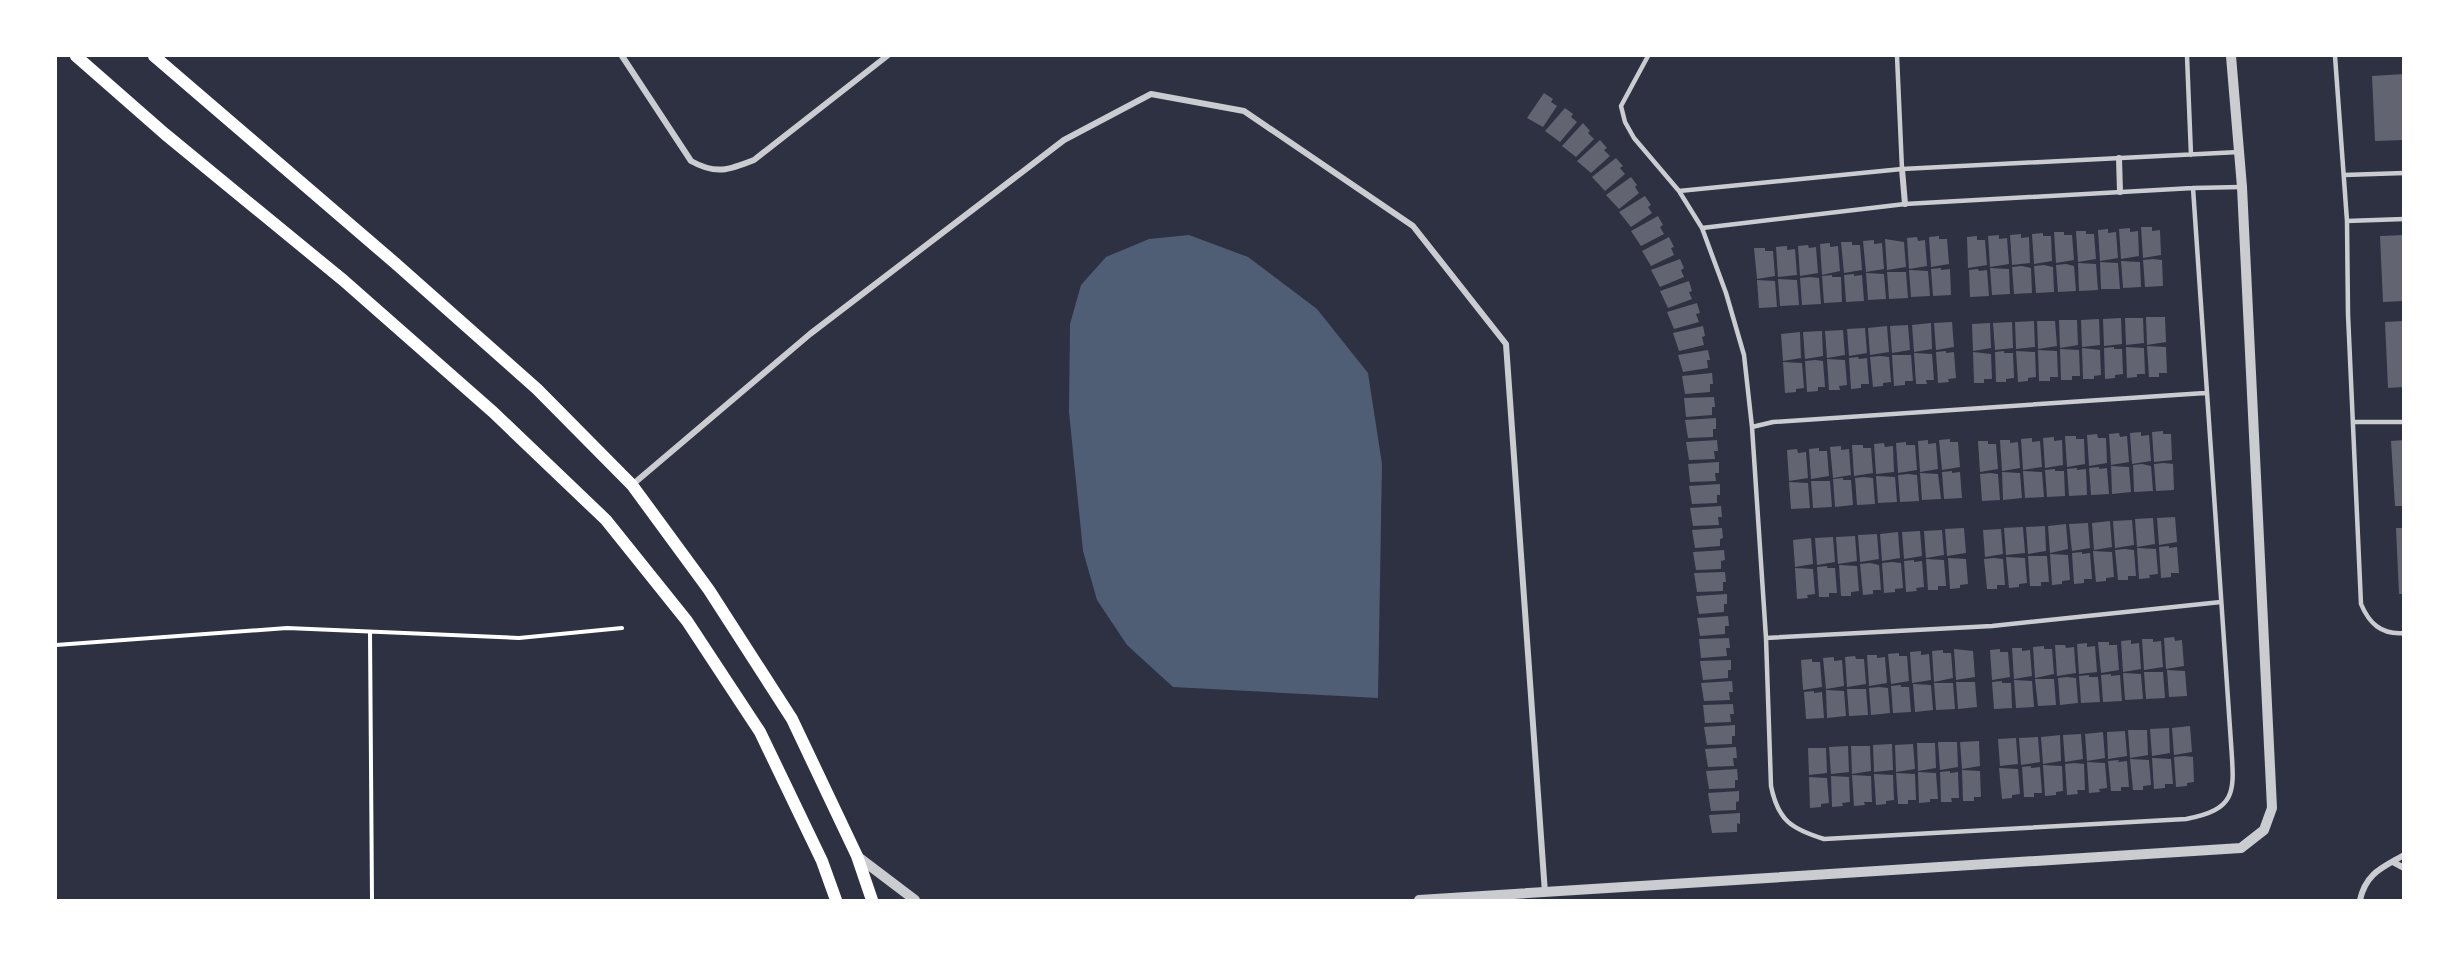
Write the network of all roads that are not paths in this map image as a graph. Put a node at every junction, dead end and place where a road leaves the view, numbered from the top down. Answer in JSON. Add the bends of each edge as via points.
{"nodes":[{"id":1,"x":76,"y":56,"type":"edge"},
{"id":2,"x":154,"y":56,"type":"edge"},
{"id":3,"x":622,"y":56,"type":"edge"},
{"id":4,"x":887,"y":56,"type":"edge"},
{"id":5,"x":1648,"y":56,"type":"edge"},
{"id":6,"x":1897,"y":56,"type":"edge"},
{"id":7,"x":2187,"y":56,"type":"edge"},
{"id":8,"x":2232,"y":56,"type":"edge"},
{"id":9,"x":2335,"y":56,"type":"edge"},
{"id":10,"x":2239,"y":152,"type":"junction"},
{"id":11,"x":2191,"y":155,"type":"junction"},
{"id":12,"x":2119,"y":158,"type":"junction"},
{"id":13,"x":1902,"y":169,"type":"junction"},
{"id":14,"x":2403,"y":173,"type":"edge"},
{"id":15,"x":2344,"y":175,"type":"junction"},
{"id":16,"x":2242,"y":187,"type":"junction"},
{"id":17,"x":2193,"y":188,"type":"junction"},
{"id":18,"x":1679,"y":191,"type":"junction"},
{"id":19,"x":2120,"y":192,"type":"junction"},
{"id":20,"x":1905,"y":204,"type":"junction"},
{"id":21,"x":2403,"y":219,"type":"edge"},
{"id":22,"x":2347,"y":221,"type":"junction"},
{"id":23,"x":1702,"y":228,"type":"junction"},
{"id":24,"x":2205,"y":393,"type":"junction"},
{"id":25,"x":2353,"y":422,"type":"junction"},
{"id":26,"x":2403,"y":422,"type":"edge"},
{"id":27,"x":1752,"y":427,"type":"junction"},
{"id":28,"x":632,"y":485,"type":"junction"},
{"id":29,"x":2221,"y":602,"type":"junction"},
{"id":30,"x":2403,"y":633,"type":"edge"},
{"id":31,"x":1766,"y":638,"type":"junction"},
{"id":32,"x":2403,"y":855,"type":"edge"},
{"id":33,"x":857,"y":856,"type":"junction"},
{"id":34,"x":2393,"y":861,"type":"junction"},
{"id":35,"x":2403,"y":868,"type":"edge"},
{"id":36,"x":1545,"y":892,"type":"junction"},
{"id":37,"x":836,"y":900,"type":"edge"},
{"id":38,"x":873,"y":900,"type":"edge"},
{"id":39,"x":915,"y":900,"type":"edge"},
{"id":40,"x":1419,"y":900,"type":"edge"},
{"id":41,"x":2360,"y":900,"type":"edge"}],
"edges":[{"from":1,"to":37,"type":"main road","via":[[343,280],[493,412],[606,520],[687,621],[760,732],[822,861]]},
{"from":2,"to":28,"type":"main road","via":[[537,389]]},
{"from":3,"to":4,"type":"street","via":[[691,161],[705,169],[729,171],[754,160]]},
{"from":5,"to":18,"type":"lane","via":[[1621,106],[1624,122]]},
{"from":6,"to":13,"type":"lane"},
{"from":7,"to":11,"type":"lane"},
{"from":8,"to":10,"type":"street"},
{"from":9,"to":15,"type":"lane"},
{"from":10,"to":11,"type":"lane"},
{"from":10,"to":16,"type":"street"},
{"from":11,"to":12,"type":"lane"},
{"from":12,"to":13,"type":"lane"},
{"from":12,"to":19,"type":"street"},
{"from":13,"to":18,"type":"lane"},
{"from":13,"to":20,"type":"street"},
{"from":14,"to":15,"type":"lane"},
{"from":15,"to":22,"type":"lane"},
{"from":16,"to":17,"type":"lane"},
{"from":16,"to":36,"type":"street","via":[[2272,808],[2264,830],[2241,848]]},
{"from":17,"to":19,"type":"lane"},
{"from":17,"to":24,"type":"lane"},
{"from":18,"to":23,"type":"lane"},
{"from":19,"to":20,"type":"lane"},
{"from":20,"to":23,"type":"lane"},
{"from":21,"to":22,"type":"lane"},
{"from":22,"to":25,"type":"lane"},
{"from":23,"to":27,"type":"lane","via":[[1744,355]]},
{"from":24,"to":27,"type":"lane"},
{"from":24,"to":29,"type":"lane"},
{"from":25,"to":26,"type":"lane"},
{"from":25,"to":30,"type":"lane","via":[[2361,604],[2378,629]]},
{"from":27,"to":31,"type":"lane"},
{"from":28,"to":33,"type":"main road","via":[[710,590],[792,719]]},
{"from":28,"to":36,"type":"street","via":[[810,334],[1064,140],[1151,93],[1244,111],[1413,226],[1506,344]]},
{"from":29,"to":31,"type":"lane","via":[[1992,626]]},
{"from":29,"to":31,"type":"lane","via":[[2233,778],[2226,803],[2219,810],[2186,819],[1824,839],[1801,832],[1783,818],[1771,786]]},
{"from":32,"to":34,"type":"street"},
{"from":33,"to":38,"type":"main road"},
{"from":33,"to":39,"type":"street"},
{"from":34,"to":35,"type":"street"},
{"from":34,"to":41,"type":"street","via":[[2369,878]]},
{"from":36,"to":40,"type":"street"}]}
